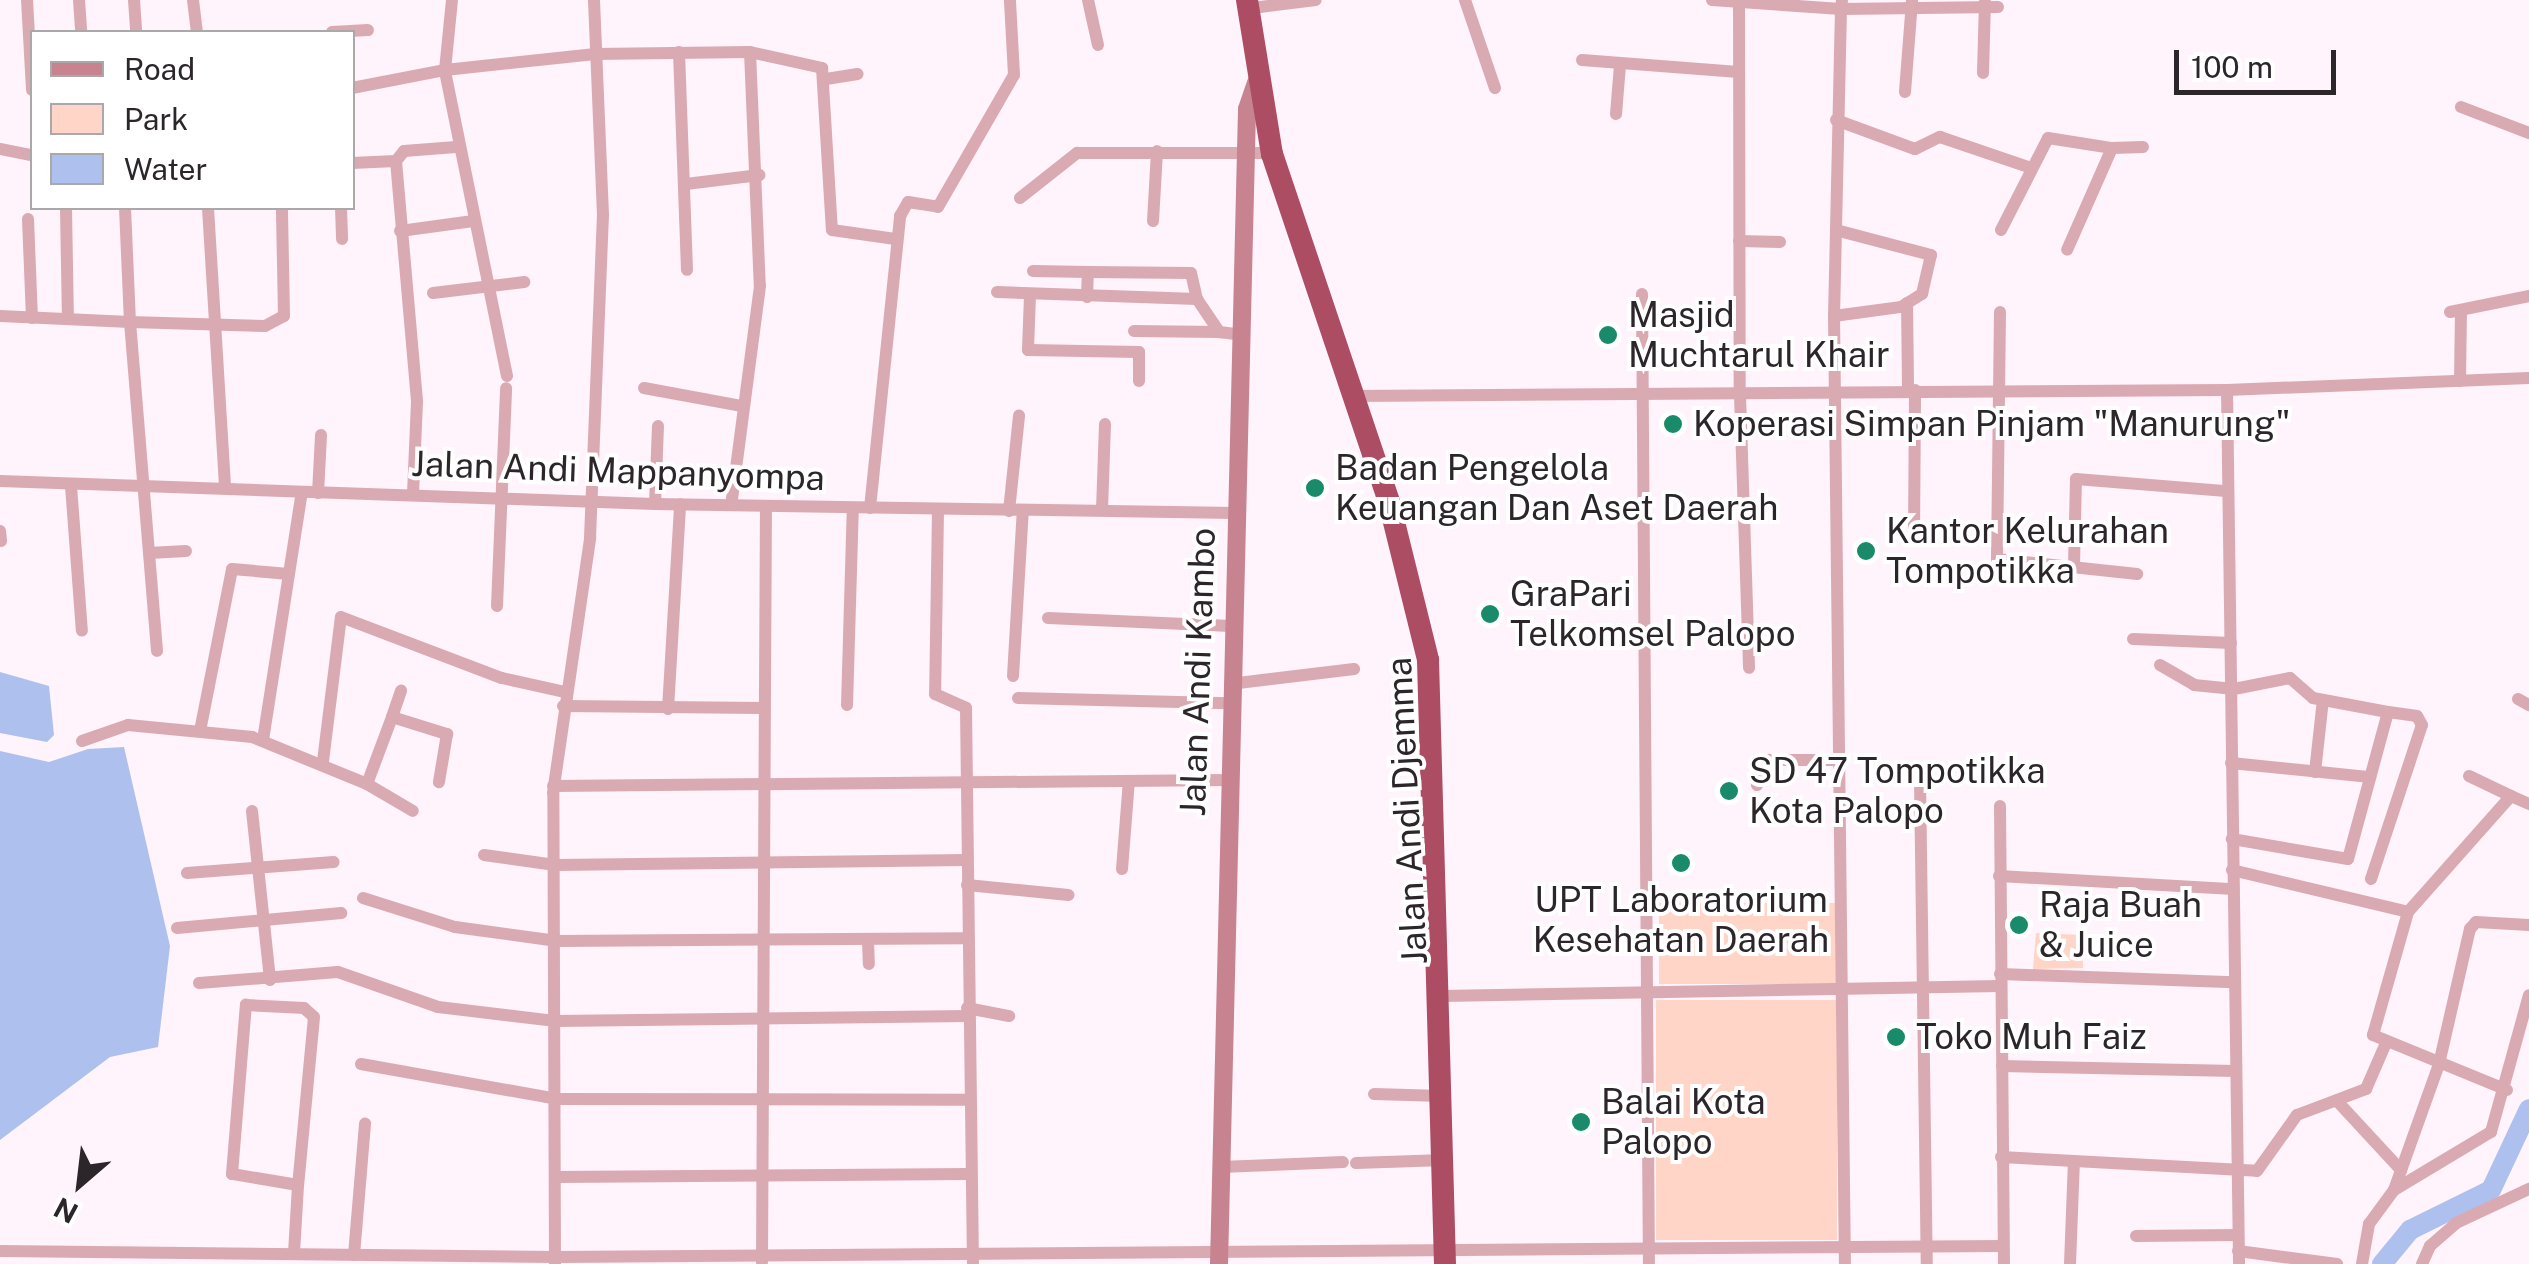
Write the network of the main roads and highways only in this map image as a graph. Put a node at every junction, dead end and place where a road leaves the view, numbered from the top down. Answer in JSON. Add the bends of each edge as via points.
{"nodes":[{"id":1,"x":1256,"y":2,"type":"edge"},
{"id":2,"x":1447,"y":996,"type":"junction"},
{"id":3,"x":1450,"y":1258,"type":"edge"}],
"edges":[{"from":1,"to":2,"type":"highway","name":"Jalan Andi Djemma","via":[[1261,81],[1277,152],[1358,396],[1428,660]]},
{"from":2,"to":3,"type":"highway","name":"Jalan Andi Djemma"},
{"from":2,"to":3,"type":"highway","name":"Jalan Andi Djemma"}]}
